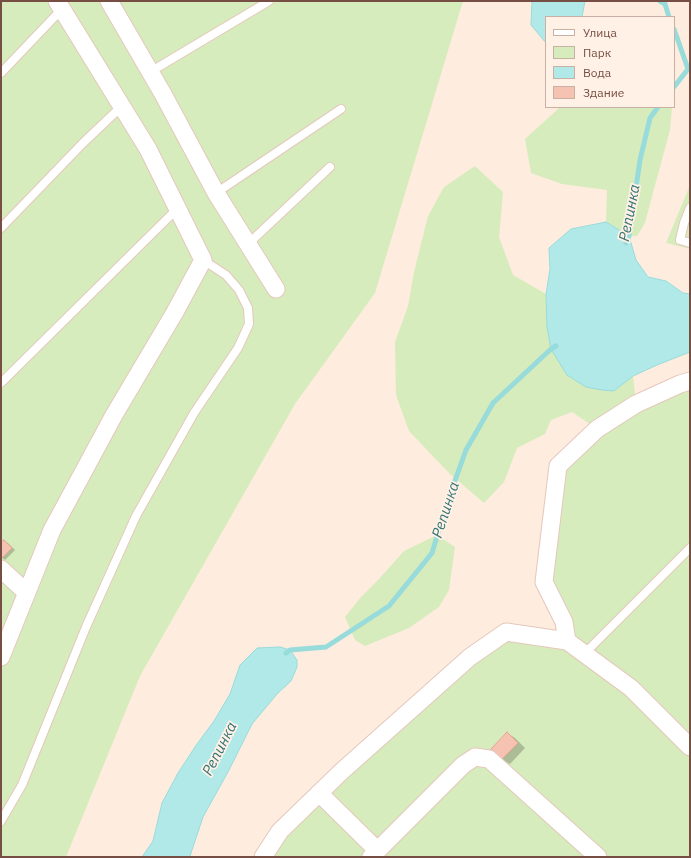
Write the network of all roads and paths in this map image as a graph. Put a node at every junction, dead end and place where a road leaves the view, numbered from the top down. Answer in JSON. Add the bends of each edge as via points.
{"nodes":[{"id":1,"x":109,"y":1,"type":"edge"},
{"id":2,"x":269,"y":1,"type":"edge"},
{"id":3,"x":60,"y":5,"type":"edge"},
{"id":4,"x":150,"y":72,"type":"junction"},
{"id":5,"x":1,"y":73,"type":"edge"},
{"id":6,"x":122,"y":106,"type":"junction"},
{"id":7,"x":341,"y":109,"type":"dead end"},
{"id":8,"x":330,"y":167,"type":"dead end"},
{"id":9,"x":216,"y":193,"type":"junction"},
{"id":10,"x":690,"y":208,"type":"edge"},
{"id":11,"x":178,"y":209,"type":"junction"},
{"id":12,"x":1,"y":228,"type":"edge"},
{"id":13,"x":690,"y":243,"type":"edge"},
{"id":14,"x":248,"y":244,"type":"junction"},
{"id":15,"x":202,"y":260,"type":"junction"},
{"id":16,"x":276,"y":289,"type":"dead end"},
{"id":17,"x":690,"y":381,"type":"edge"},
{"id":18,"x":1,"y":383,"type":"edge"},
{"id":19,"x":690,"y":548,"type":"edge"},
{"id":20,"x":1,"y":569,"type":"edge"},
{"id":21,"x":27,"y":593,"type":"junction"},
{"id":22,"x":567,"y":641,"type":"junction"},
{"id":23,"x":585,"y":654,"type":"junction"},
{"id":24,"x":1,"y":657,"type":"edge"},
{"id":25,"x":689,"y":745,"type":"edge"},
{"id":26,"x":319,"y":793,"type":"junction"},
{"id":27,"x":1,"y":821,"type":"edge"},
{"id":28,"x":378,"y":855,"type":"edge"},
{"id":29,"x":263,"y":857,"type":"edge"},
{"id":30,"x":598,"y":857,"type":"edge"}],
"edges":[{"from":1,"to":4,"type":"street"},
{"from":2,"to":4,"type":"lane"},
{"from":3,"to":5,"type":"lane"},
{"from":3,"to":6,"type":"street"},
{"from":4,"to":9,"type":"street"},
{"from":6,"to":11,"type":"street","via":[[148,149]]},
{"from":6,"to":12,"type":"lane"},
{"from":7,"to":9,"type":"lane"},
{"from":8,"to":14,"type":"lane"},
{"from":9,"to":14,"type":"street"},
{"from":10,"to":13,"type":"lane","via":[[680,240]]},
{"from":11,"to":15,"type":"street"},
{"from":11,"to":18,"type":"lane"},
{"from":14,"to":16,"type":"street"},
{"from":15,"to":21,"type":"street","via":[[52,530]]},
{"from":15,"to":27,"type":"lane","via":[[226,275],[239,290],[248,308],[249,324],[238,348],[194,414],[136,516],[86,627],[22,785]]},
{"from":17,"to":22,"type":"street","via":[[636,404],[597,429],[558,466],[544,582],[564,622]]},
{"from":19,"to":23,"type":"lane"},
{"from":20,"to":21,"type":"street"},
{"from":21,"to":24,"type":"street"},
{"from":22,"to":23,"type":"street"},
{"from":22,"to":26,"type":"street","via":[[506,632],[470,657]]},
{"from":23,"to":25,"type":"street","via":[[631,688]]},
{"from":26,"to":28,"type":"street"},
{"from":26,"to":29,"type":"street","via":[[280,830]]},
{"from":28,"to":30,"type":"street","via":[[463,765],[475,757],[489,759]]}]}
